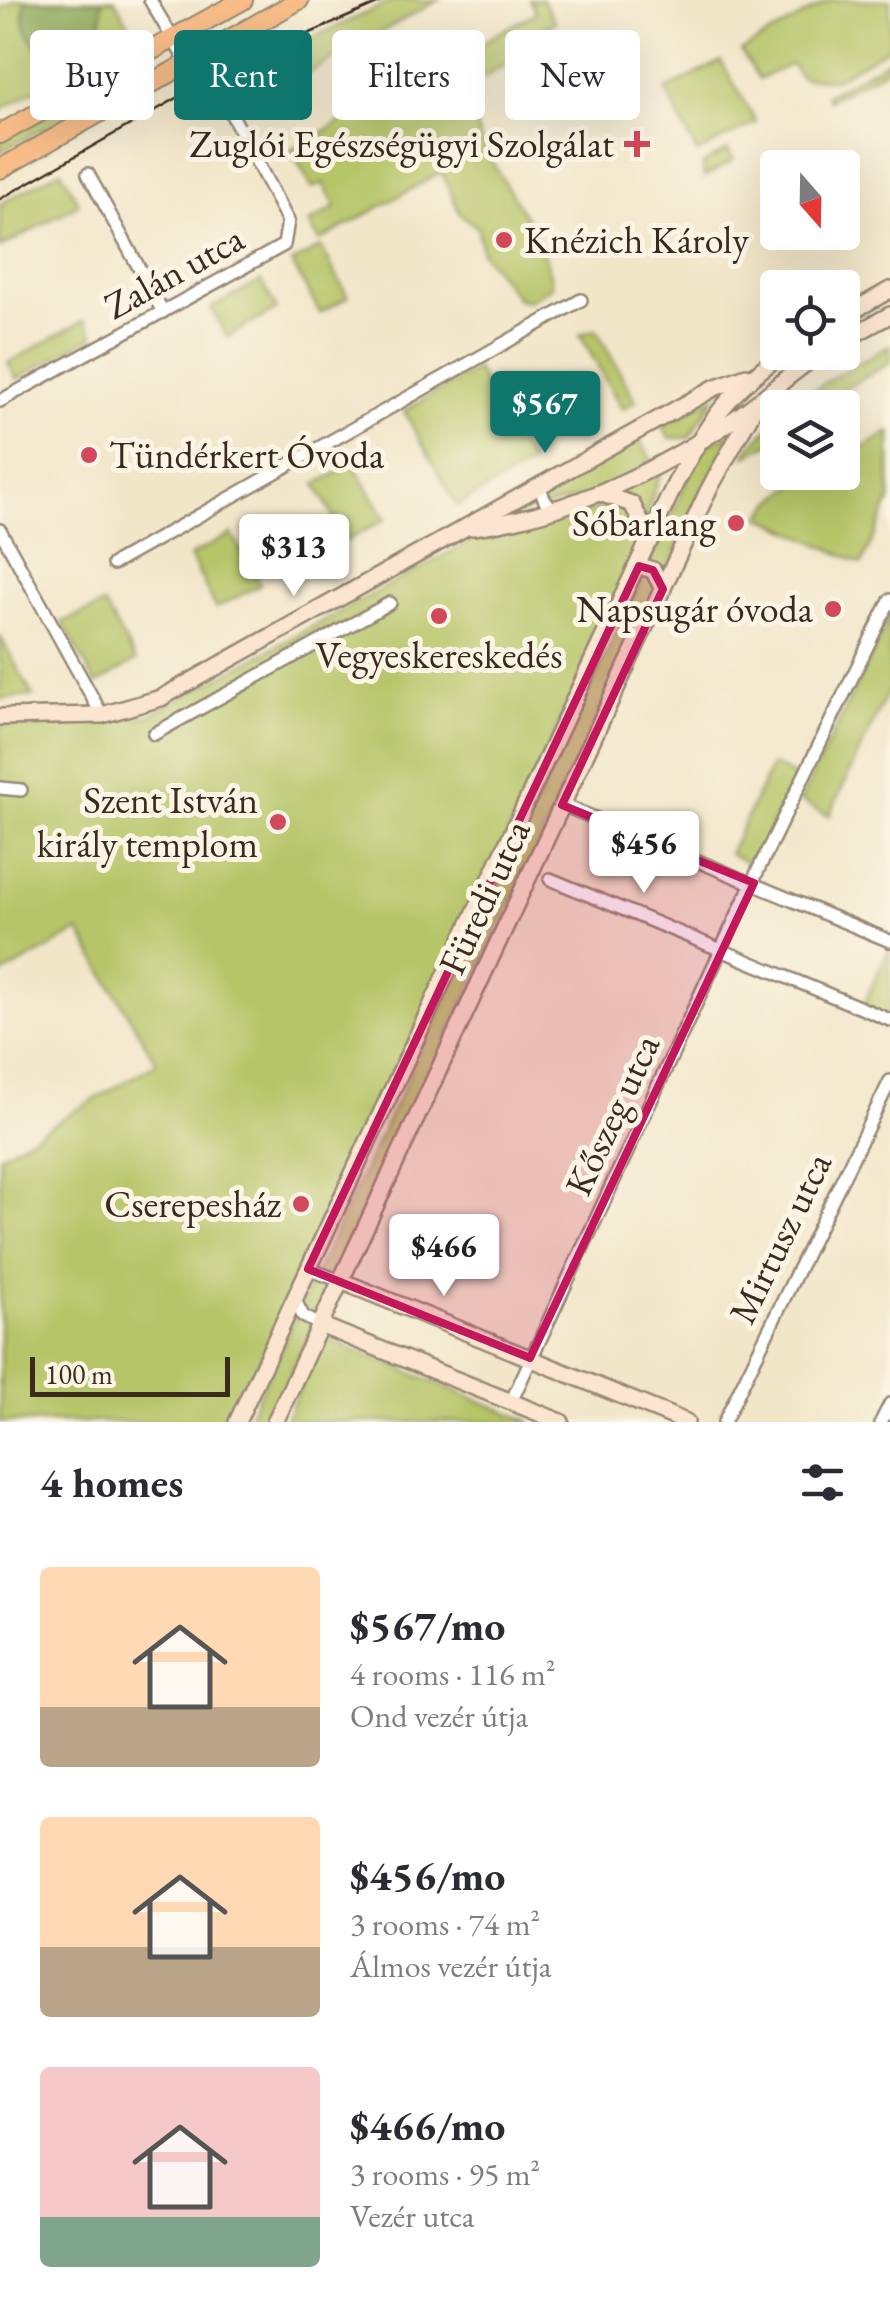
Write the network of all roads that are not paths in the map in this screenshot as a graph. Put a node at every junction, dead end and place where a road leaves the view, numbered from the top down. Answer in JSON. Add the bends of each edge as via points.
{"nodes":[{"id":1,"x":150,"y":0,"type":"edge"},
{"id":2,"x":243,"y":0,"type":"edge"},
{"id":3,"x":299,"y":0,"type":"edge"},
{"id":4,"x":245,"y":30,"type":"edge"},
{"id":5,"x":172,"y":39,"type":"junction"},
{"id":6,"x":174,"y":42,"type":"edge"},
{"id":7,"x":174,"y":70,"type":"edge"},
{"id":8,"x":235,"y":120,"type":"edge"},
{"id":9,"x":0,"y":134,"type":"edge"},
{"id":10,"x":0,"y":169,"type":"edge"},
{"id":11,"x":88,"y":174,"type":"dead end"},
{"id":12,"x":890,"y":290,"type":"edge"},
{"id":13,"x":581,"y":300,"type":"dead end"},
{"id":14,"x":860,"y":307,"type":"edge"},
{"id":15,"x":162,"y":312,"type":"junction"},
{"id":16,"x":890,"y":315,"type":"edge"},
{"id":17,"x":860,"y":331,"type":"edge"},
{"id":18,"x":760,"y":370,"type":"edge"},
{"id":19,"x":800,"y":370,"type":"edge"},
{"id":20,"x":755,"y":373,"type":"junction"},
{"id":21,"x":0,"y":401,"type":"edge"},
{"id":22,"x":757,"y":403,"type":"junction"},
{"id":23,"x":698,"y":441,"type":"junction"},
{"id":24,"x":539,"y":485,"type":"junction"},
{"id":25,"x":600,"y":492,"type":"junction"},
{"id":26,"x":554,"y":510,"type":"junction"},
{"id":27,"x":464,"y":528,"type":"junction"},
{"id":28,"x":0,"y":530,"type":"edge"},
{"id":29,"x":650,"y":541,"type":"junction"},
{"id":30,"x":113,"y":564,"type":"dead end"},
{"id":31,"x":639,"y":566,"type":"junction"},
{"id":32,"x":663,"y":590,"type":"junction"},
{"id":33,"x":890,"y":600,"type":"edge"},
{"id":34,"x":390,"y":603,"type":"dead end"},
{"id":35,"x":102,"y":715,"type":"junction"},
{"id":36,"x":0,"y":717,"type":"edge"},
{"id":37,"x":154,"y":734,"type":"dead end"},
{"id":38,"x":0,"y":788,"type":"edge"},
{"id":39,"x":21,"y":790,"type":"dead end"},
{"id":40,"x":562,"y":805,"type":"junction"},
{"id":41,"x":550,"y":879,"type":"dead end"},
{"id":42,"x":754,"y":882,"type":"junction"},
{"id":43,"x":890,"y":941,"type":"edge"},
{"id":44,"x":724,"y":951,"type":"junction"},
{"id":45,"x":890,"y":1020,"type":"edge"},
{"id":46,"x":890,"y":1081,"type":"edge"},
{"id":47,"x":308,"y":1269,"type":"junction"},
{"id":48,"x":340,"y":1281,"type":"junction"},
{"id":49,"x":295,"y":1300,"type":"junction"},
{"id":50,"x":320,"y":1325,"type":"junction"},
{"id":51,"x":530,"y":1358,"type":"junction"},
{"id":52,"x":511,"y":1402,"type":"junction"},
{"id":53,"x":890,"y":1404,"type":"edge"},
{"id":54,"x":238,"y":1422,"type":"edge"},
{"id":55,"x":275,"y":1422,"type":"edge"},
{"id":56,"x":561,"y":1422,"type":"edge"},
{"id":57,"x":686,"y":1422,"type":"edge"},
{"id":58,"x":724,"y":1422,"type":"edge"},
{"id":59,"x":881,"y":1422,"type":"edge"}],
"edges":[{"from":1,"to":5,"type":"street"},
{"from":2,"to":5,"type":"main road"},
{"from":3,"to":4,"type":"main road"},
{"from":5,"to":6,"type":"street"},
{"from":5,"to":9,"type":"main road"},
{"from":7,"to":10,"type":"main road"},
{"from":8,"to":15,"type":"street","name":"Zalán utca","via":[[288,221],[284,246]]},
{"from":11,"to":15,"type":"street"},
{"from":12,"to":14,"type":"main road"},
{"from":13,"to":30,"type":"street"},
{"from":15,"to":21,"type":"street","name":"Zalán utca"},
{"from":16,"to":17,"type":"main road"},
{"from":18,"to":20,"type":"main road"},
{"from":19,"to":22,"type":"main road"},
{"from":20,"to":23,"type":"main road","name":"Füredi utca","via":[[715,412]]},
{"from":20,"to":24,"type":"main road","via":[[714,388]]},
{"from":22,"to":23,"type":"main road"},
{"from":22,"to":32,"type":"main road","name":"Füredi utca"},
{"from":23,"to":25,"type":"main road"},
{"from":23,"to":29,"type":"main road","name":"Füredi utca"},
{"from":24,"to":26,"type":"street"},
{"from":24,"to":27,"type":"main road"},
{"from":25,"to":26,"type":"main road"},
{"from":25,"to":29,"type":"main road","via":[[632,504]]},
{"from":26,"to":27,"type":"main road"},
{"from":27,"to":35,"type":"main road","via":[[161,698]]},
{"from":28,"to":35,"type":"street"},
{"from":29,"to":31,"type":"main road","name":"Füredi utca"},
{"from":31,"to":32,"type":"main road","via":[[654,570]]},
{"from":31,"to":47,"type":"main road","name":"Füredi utca"},
{"from":32,"to":40,"type":"main road","name":"Füredi utca"},
{"from":33,"to":42,"type":"street"},
{"from":34,"to":37,"type":"street"},
{"from":35,"to":36,"type":"main road"},
{"from":38,"to":39,"type":"street"},
{"from":40,"to":42,"type":"street"},
{"from":40,"to":48,"type":"main road","name":"Füredi utca"},
{"from":41,"to":44,"type":"street"},
{"from":42,"to":43,"type":"street"},
{"from":42,"to":44,"type":"street","name":"Kőszeg utca"},
{"from":44,"to":45,"type":"street"},
{"from":44,"to":51,"type":"street","name":"Kőszeg utca"},
{"from":46,"to":58,"type":"street","name":"Mirtusz utca"},
{"from":47,"to":48,"type":"street"},
{"from":47,"to":49,"type":"main road","name":"Füredi utca"},
{"from":48,"to":50,"type":"main road","name":"Füredi utca"},
{"from":48,"to":51,"type":"main road"},
{"from":49,"to":50,"type":"street"},
{"from":49,"to":54,"type":"main road","name":"Füredi utca"},
{"from":50,"to":52,"type":"main road"},
{"from":50,"to":55,"type":"main road","name":"Füredi utca"},
{"from":51,"to":52,"type":"street","name":"Kőszeg utca"},
{"from":51,"to":57,"type":"main road"},
{"from":52,"to":56,"type":"main road"},
{"from":53,"to":59,"type":"street"}]}
